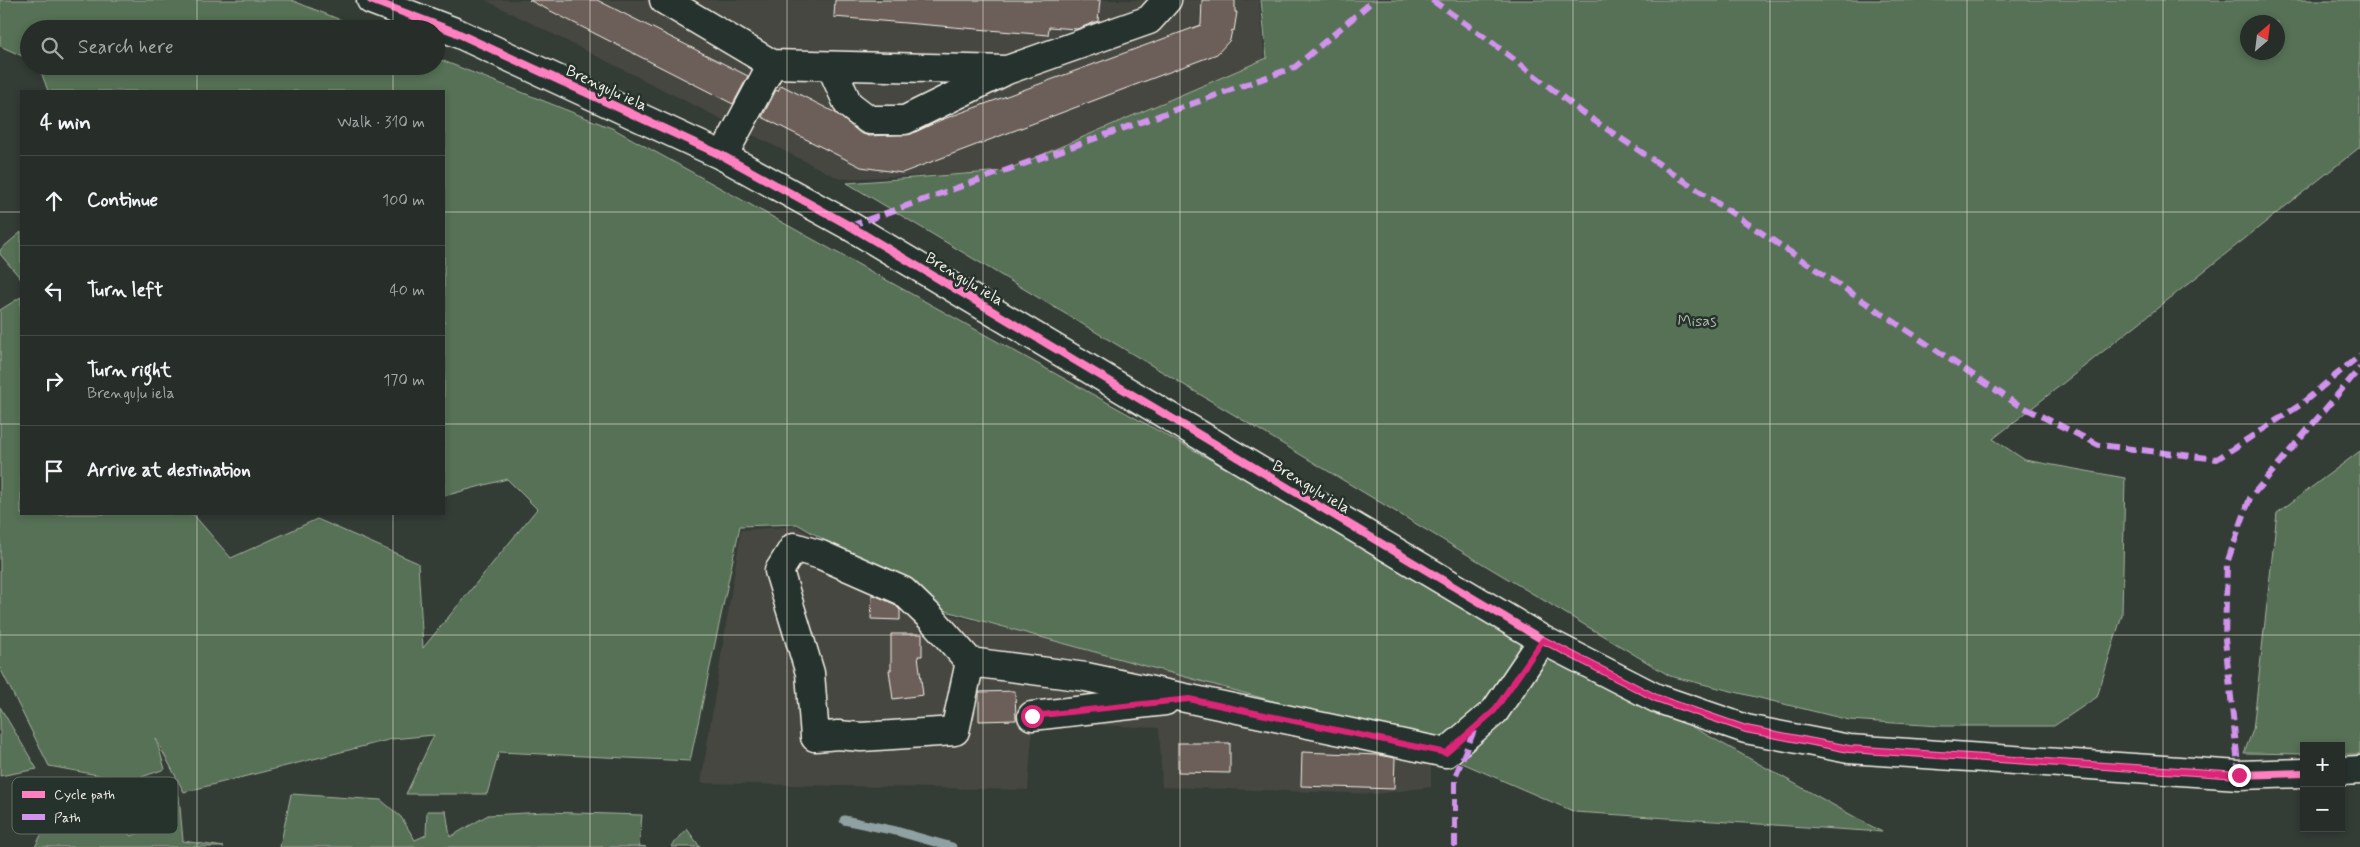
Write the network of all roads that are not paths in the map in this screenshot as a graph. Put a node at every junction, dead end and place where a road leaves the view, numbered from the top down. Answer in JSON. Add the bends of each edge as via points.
{"nodes":[{"id":1,"x":372,"y":0,"type":"edge"},
{"id":2,"x":664,"y":0,"type":"edge"},
{"id":3,"x":1167,"y":0,"type":"edge"},
{"id":4,"x":424,"y":20,"type":"edge"},
{"id":5,"x":445,"y":28,"type":"edge"},
{"id":6,"x":772,"y":64,"type":"junction"},
{"id":7,"x":831,"y":66,"type":"junction"},
{"id":8,"x":1007,"y":70,"type":"junction"},
{"id":9,"x":723,"y":156,"type":"junction"},
{"id":10,"x":1543,"y":640,"type":"junction"},
{"id":11,"x":970,"y":662,"type":"junction"},
{"id":12,"x":1189,"y":699,"type":"junction"},
{"id":13,"x":1032,"y":716,"type":"dead end"},
{"id":14,"x":2360,"y":770,"type":"edge"},
{"id":15,"x":2345,"y":771,"type":"edge"},
{"id":16,"x":2300,"y":772,"type":"edge"}],
"edges":[{"from":1,"to":4,"type":"street","name":"Brenguļu iela"},
{"from":2,"to":6,"type":"street"},
{"from":3,"to":8,"type":"street","via":[[1150,20]]},
{"from":5,"to":9,"type":"street","name":"Brenguļu iela"},
{"from":6,"to":7,"type":"street"},
{"from":6,"to":9,"type":"street"},
{"from":7,"to":8,"type":"street"},
{"from":7,"to":8,"type":"street","via":[[848,104],[869,120],[905,120]]},
{"from":9,"to":10,"type":"street","name":"Brenguļu iela","via":[[850,226]]},
{"from":10,"to":12,"type":"street","via":[[1494,711],[1446,753]]},
{"from":10,"to":16,"type":"street","name":"Brenguļu iela","via":[[1656,698],[1746,729],[1849,749],[2239,775]]},
{"from":11,"to":11,"type":"street","via":[[903,591],[821,555],[794,548],[779,571],[810,673],[815,737],[955,731]]},
{"from":11,"to":12,"type":"street","via":[[1086,676]]},
{"from":12,"to":13,"type":"street"},
{"from":14,"to":15,"type":"street"}]}
